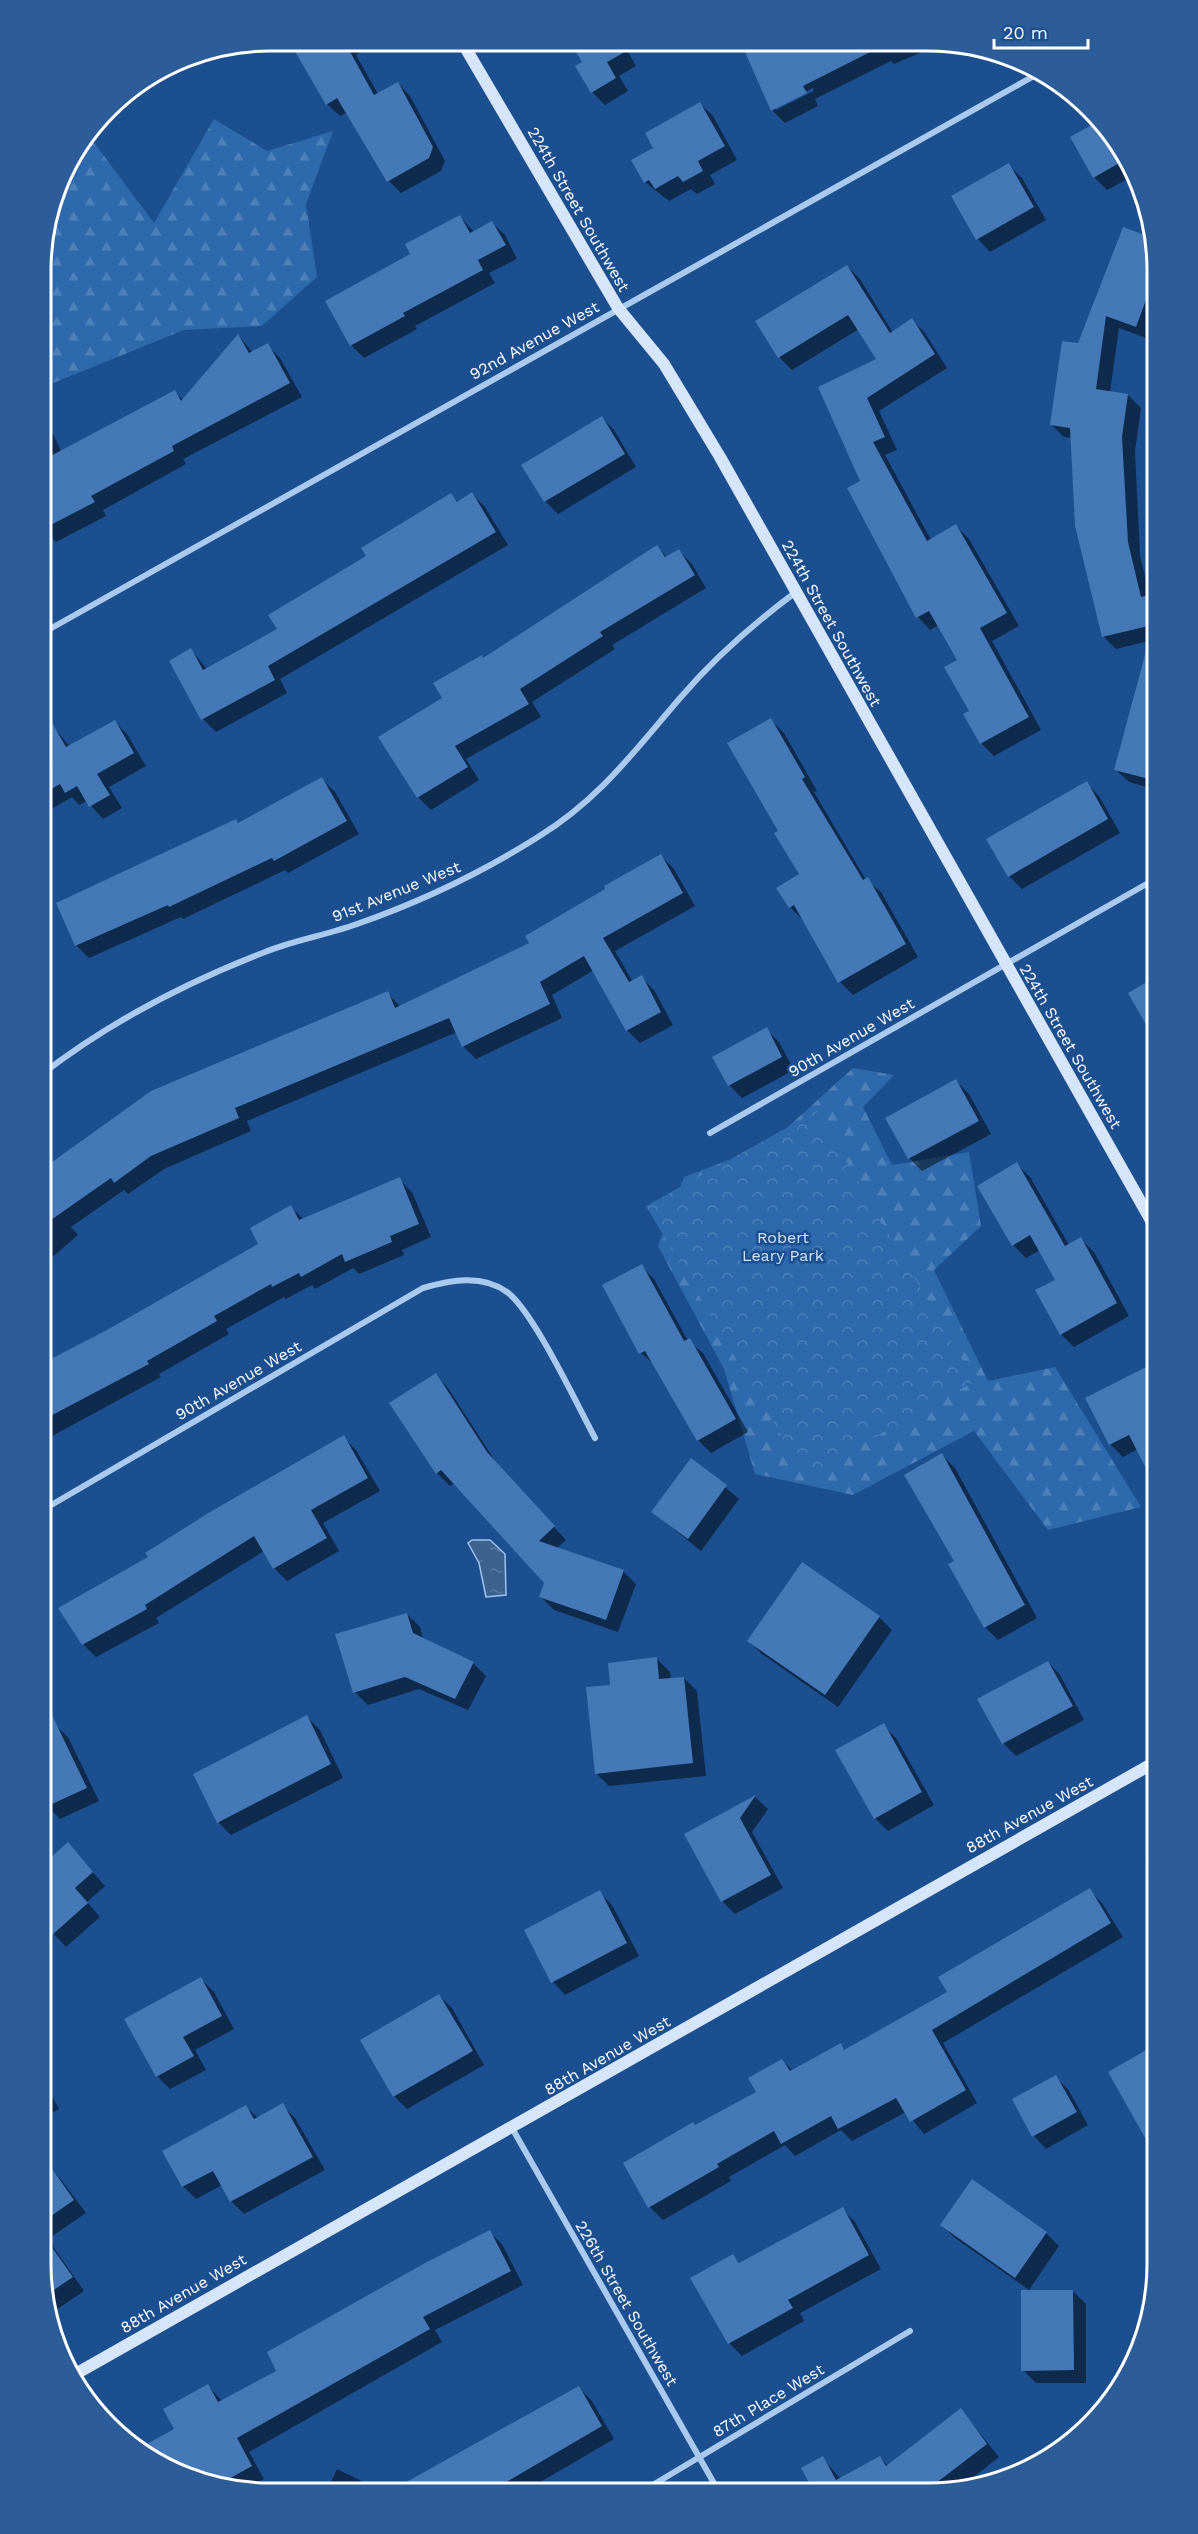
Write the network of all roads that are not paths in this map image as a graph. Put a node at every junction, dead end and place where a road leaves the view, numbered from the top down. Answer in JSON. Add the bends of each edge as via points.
{"nodes":[{"id":1,"x":467,"y":51,"type":"edge"},
{"id":2,"x":1032,"y":77,"type":"edge"},
{"id":3,"x":618,"y":308,"type":"junction"},
{"id":4,"x":796,"y":592,"type":"junction"},
{"id":5,"x":51,"y":628,"type":"edge"},
{"id":6,"x":1147,"y":884,"type":"edge"},
{"id":7,"x":1006,"y":964,"type":"junction"},
{"id":8,"x":51,"y":1068,"type":"edge"},
{"id":9,"x":710,"y":1133,"type":"dead end"},
{"id":10,"x":1147,"y":1213,"type":"edge"},
{"id":11,"x":595,"y":1438,"type":"dead end"},
{"id":12,"x":51,"y":1504,"type":"edge"},
{"id":13,"x":1147,"y":1767,"type":"edge"},
{"id":14,"x":512,"y":2128,"type":"junction"},
{"id":15,"x":910,"y":2331,"type":"dead end"},
{"id":16,"x":79,"y":2372,"type":"edge"},
{"id":17,"x":699,"y":2457,"type":"junction"},
{"id":18,"x":656,"y":2483,"type":"edge"},
{"id":19,"x":714,"y":2483,"type":"edge"}],
"edges":[{"from":1,"to":3,"type":"street","name":"224th Street Southwest"},
{"from":2,"to":3,"type":"street","name":"92nd Avenue West"},
{"from":3,"to":4,"type":"street","name":"224th Street Southwest","via":[[664,364]]},
{"from":3,"to":5,"type":"street","name":"92nd Avenue West"},
{"from":4,"to":7,"type":"street","name":"224th Street Southwest"},
{"from":4,"to":8,"type":"street","name":"91st Avenue West","via":[[745,630],[682,696],[613,778],[578,810],[538,837],[449,888],[357,924],[266,951],[177,990],[123,1018]]},
{"from":6,"to":7,"type":"street"},
{"from":7,"to":9,"type":"street","name":"90th Avenue West"},
{"from":7,"to":10,"type":"street","name":"224th Street Southwest"},
{"from":11,"to":12,"type":"street","name":"90th Avenue West","via":[[518,1301],[495,1286],[452,1279],[423,1288]]},
{"from":13,"to":14,"type":"street","name":"88th Avenue West"},
{"from":14,"to":16,"type":"street","name":"88th Avenue West"},
{"from":14,"to":17,"type":"street","name":"226th Street Southwest"},
{"from":15,"to":17,"type":"street","name":"87th Place West"},
{"from":17,"to":18,"type":"street","name":"87th Place West"},
{"from":17,"to":19,"type":"street","name":"226th Street Southwest"}]}
